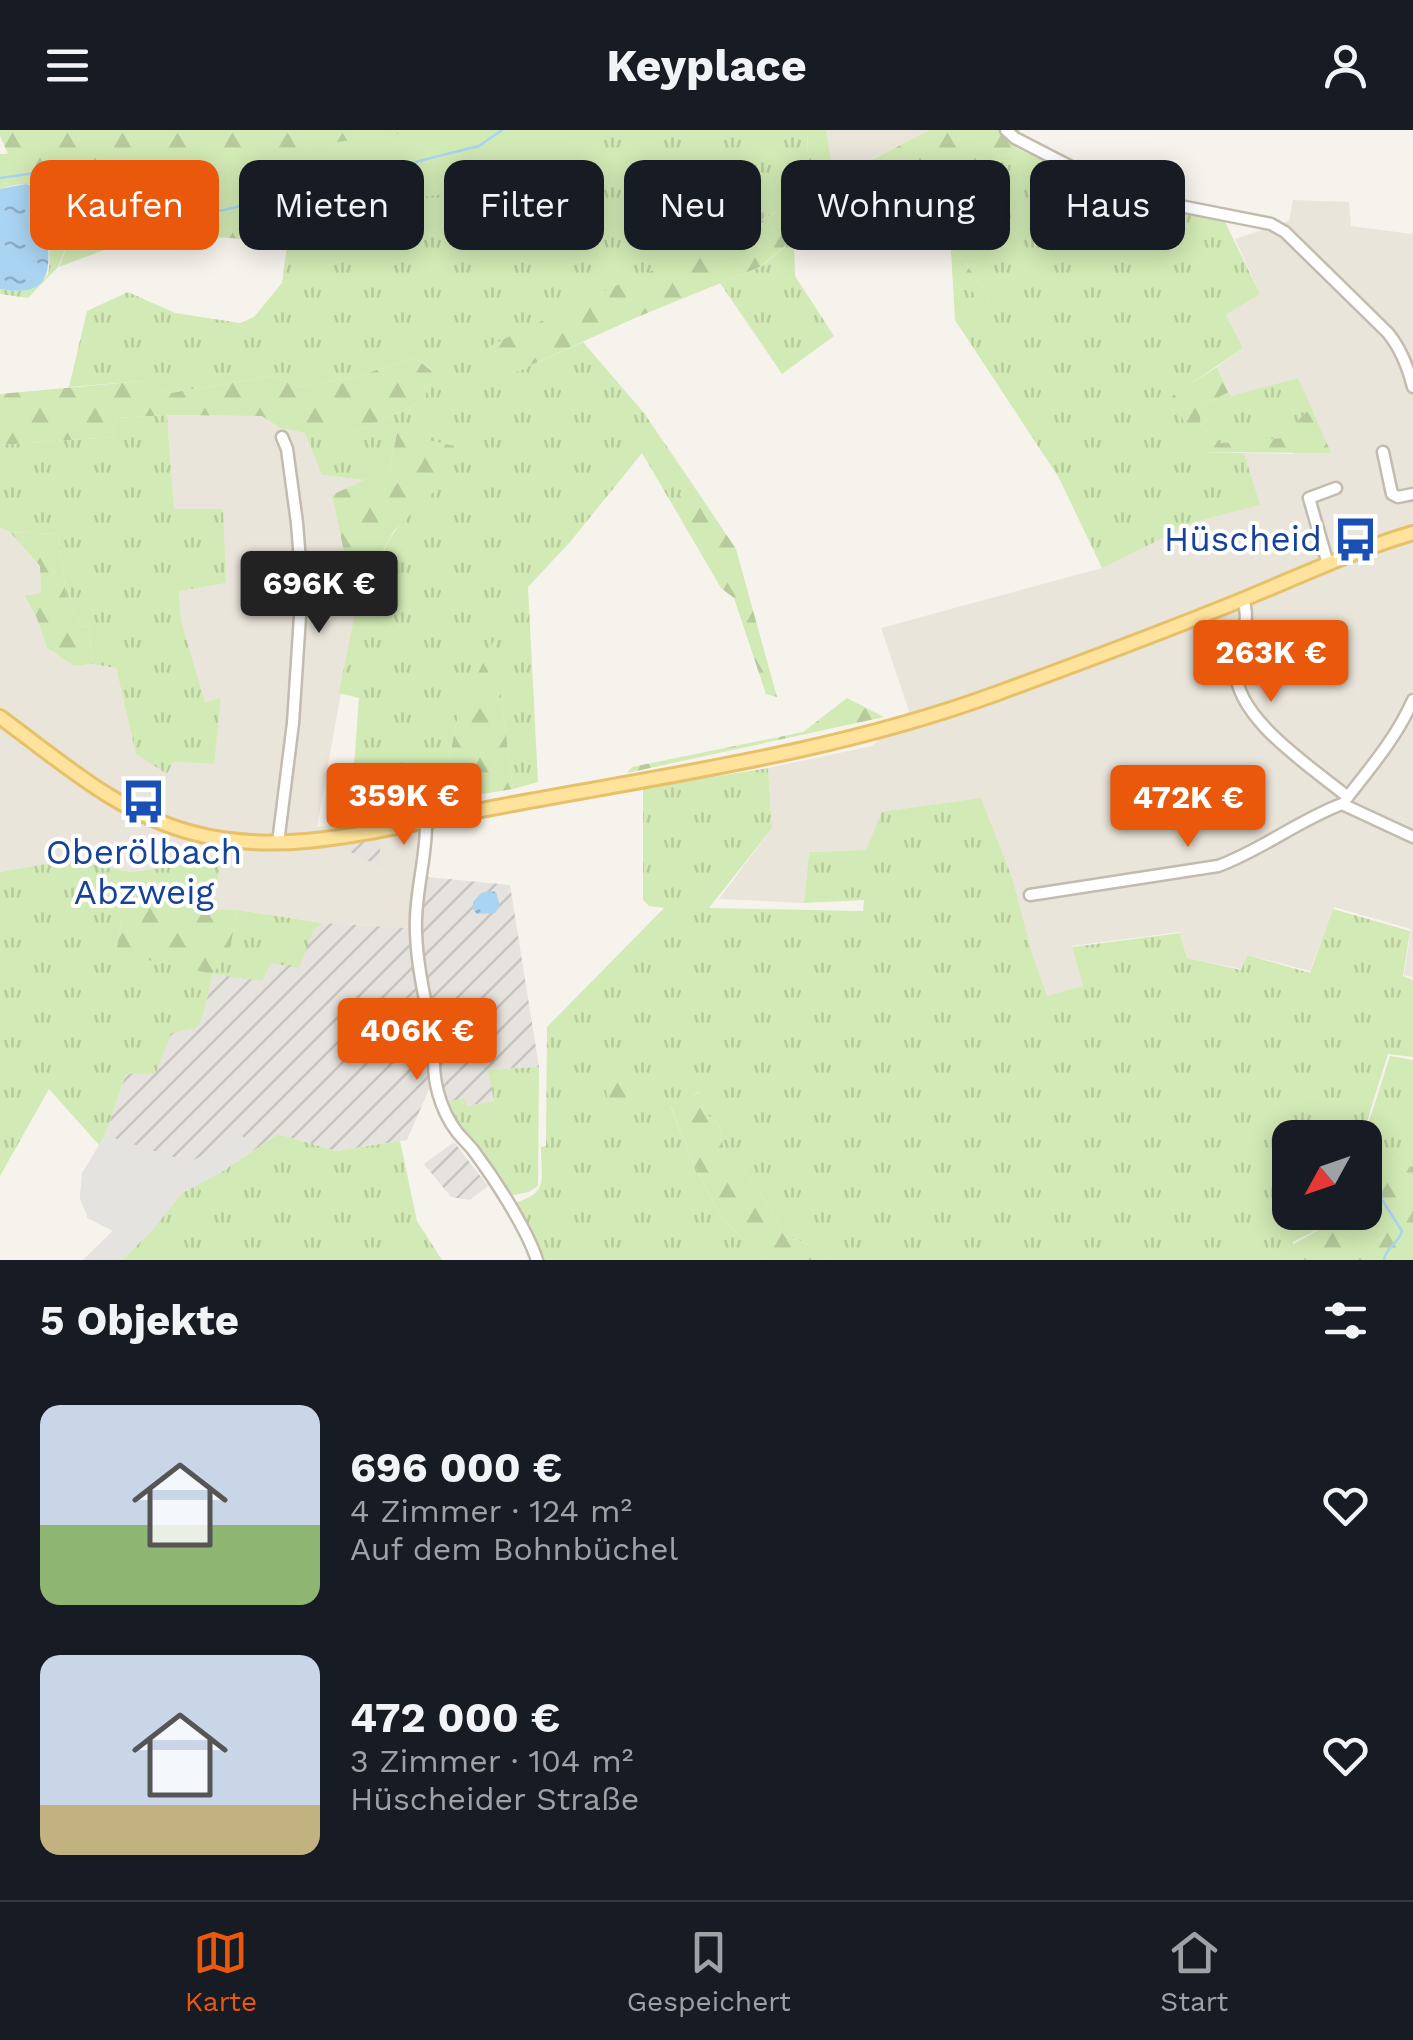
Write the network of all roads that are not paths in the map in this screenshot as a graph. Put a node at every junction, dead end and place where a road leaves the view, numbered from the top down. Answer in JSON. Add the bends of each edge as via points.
{"nodes":[{"id":1,"x":1006,"y":130,"type":"edge"},
{"id":2,"x":1413,"y":387,"type":"edge"},
{"id":3,"x":282,"y":438,"type":"dead end"},
{"id":4,"x":1384,"y":452,"type":"dead end"},
{"id":5,"x":1336,"y":488,"type":"dead end"},
{"id":6,"x":1413,"y":494,"type":"edge"},
{"id":7,"x":1413,"y":533,"type":"edge"},
{"id":8,"x":1328,"y":564,"type":"junction"},
{"id":9,"x":1243,"y":600,"type":"junction"},
{"id":10,"x":1413,"y":700,"type":"edge"},
{"id":11,"x":0,"y":717,"type":"edge"},
{"id":12,"x":1345,"y":801,"type":"junction"},
{"id":13,"x":426,"y":821,"type":"junction"},
{"id":14,"x":1413,"y":837,"type":"edge"},
{"id":15,"x":278,"y":843,"type":"junction"},
{"id":16,"x":1030,"y":895,"type":"dead end"},
{"id":17,"x":537,"y":1260,"type":"edge"}],
"edges":[{"from":1,"to":2,"type":"street","via":[[1150,200],[1285,232],[1388,333]]},
{"from":3,"to":15,"type":"street","via":[[302,586]]},
{"from":4,"to":6,"type":"street","via":[[1392,494]]},
{"from":5,"to":8,"type":"street","via":[[1309,498]]},
{"from":7,"to":8,"type":"main road"},
{"from":8,"to":9,"type":"main road"},
{"from":9,"to":12,"type":"street","via":[[1247,611],[1236,671],[1247,704],[1266,730]]},
{"from":9,"to":13,"type":"main road","via":[[898,726]]},
{"from":10,"to":12,"type":"street","via":[[1387,748]]},
{"from":11,"to":15,"type":"main road","via":[[139,813],[207,837]]},
{"from":12,"to":14,"type":"street"},
{"from":12,"to":16,"type":"street","via":[[1218,866]]},
{"from":13,"to":15,"type":"main road"},
{"from":13,"to":17,"type":"street","via":[[416,932],[440,1097]]}]}
